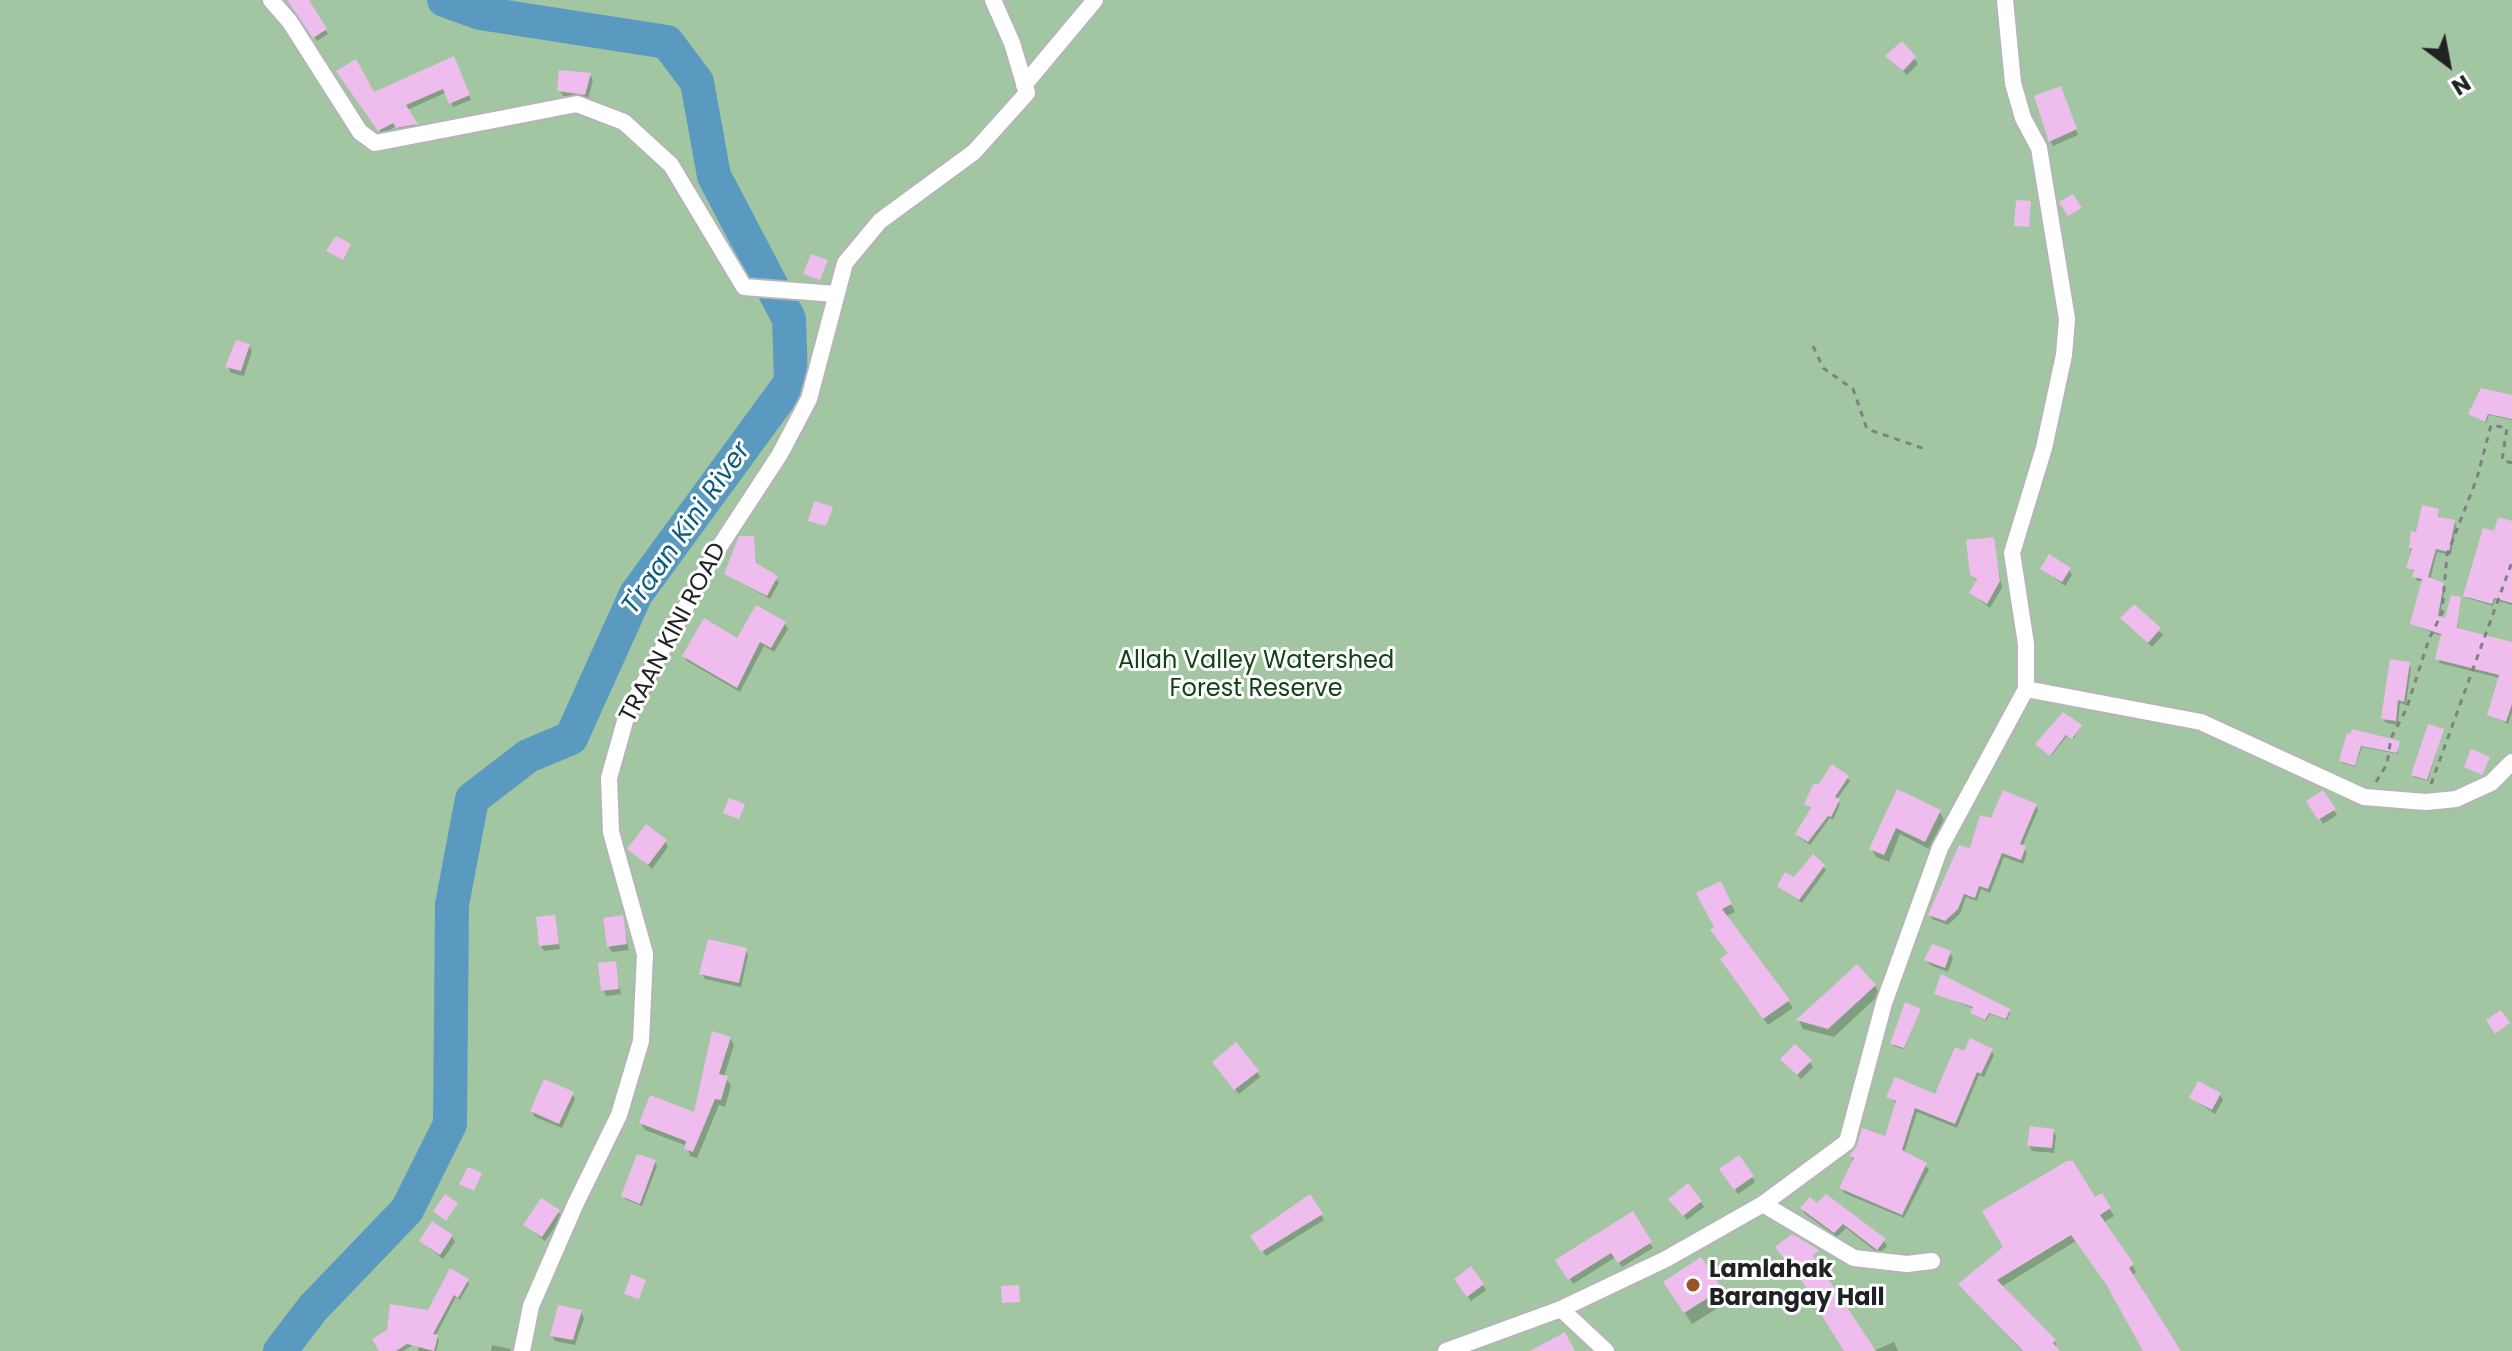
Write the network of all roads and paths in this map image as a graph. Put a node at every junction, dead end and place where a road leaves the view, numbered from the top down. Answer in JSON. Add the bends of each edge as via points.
{"nodes":[{"id":1,"x":271,"y":0,"type":"edge"},
{"id":2,"x":993,"y":0,"type":"edge"},
{"id":3,"x":1095,"y":0,"type":"edge"},
{"id":4,"x":2005,"y":0,"type":"edge"},
{"id":5,"x":1024,"y":85,"type":"junction"},
{"id":6,"x":836,"y":294,"type":"junction"},
{"id":7,"x":1813,"y":346,"type":"dead end"},
{"id":8,"x":1925,"y":449,"type":"dead end"},
{"id":9,"x":2512,"y":463,"type":"edge"},
{"id":10,"x":2512,"y":562,"type":"edge"},
{"id":11,"x":2026,"y":689,"type":"junction"},
{"id":12,"x":2512,"y":762,"type":"edge"},
{"id":13,"x":2364,"y":797,"type":"junction"},
{"id":14,"x":2426,"y":802,"type":"junction"},
{"id":15,"x":1763,"y":1204,"type":"junction"},
{"id":16,"x":1932,"y":1261,"type":"dead end"},
{"id":17,"x":1561,"y":1309,"type":"junction"},
{"id":18,"x":522,"y":1351,"type":"edge"},
{"id":19,"x":1446,"y":1351,"type":"edge"},
{"id":20,"x":1606,"y":1351,"type":"edge"}],
"edges":[{"from":1,"to":6,"type":"street","via":[[360,132],[375,143],[577,104],[624,122],[671,165],[744,287]]},
{"from":2,"to":5,"type":"street"},
{"from":3,"to":5,"type":"street"},
{"from":4,"to":11,"type":"street","via":[[2013,83],[2039,148],[2067,319],[2044,448],[2012,553],[2026,644]]},
{"from":5,"to":6,"type":"street","name":"TRAAN KINI ROAD","via":[[1027,93],[974,152],[880,221],[845,263]]},
{"from":6,"to":18,"type":"street","name":"TRAAN KINI ROAD","via":[[809,399],[627,714],[609,778],[610,818],[645,954],[641,1041],[619,1115],[531,1306]]},
{"from":7,"to":8,"type":"path","via":[[1823,368],[1853,389],[1867,429]]},
{"from":9,"to":13,"type":"path","via":[[2502,460],[2507,428],[2491,425],[2447,555],[2442,613],[2391,738],[2382,775]]},
{"from":10,"to":14,"type":"path"},
{"from":11,"to":13,"type":"street","via":[[2201,722]]},
{"from":11,"to":15,"type":"street","via":[[1940,848],[1884,1003],[1847,1142]]},
{"from":12,"to":14,"type":"street","via":[[2473,793]]},
{"from":13,"to":14,"type":"street"},
{"from":15,"to":16,"type":"street","via":[[1854,1258]]},
{"from":15,"to":17,"type":"street","via":[[1666,1259]]},
{"from":17,"to":19,"type":"street"},
{"from":17,"to":20,"type":"street"}]}
